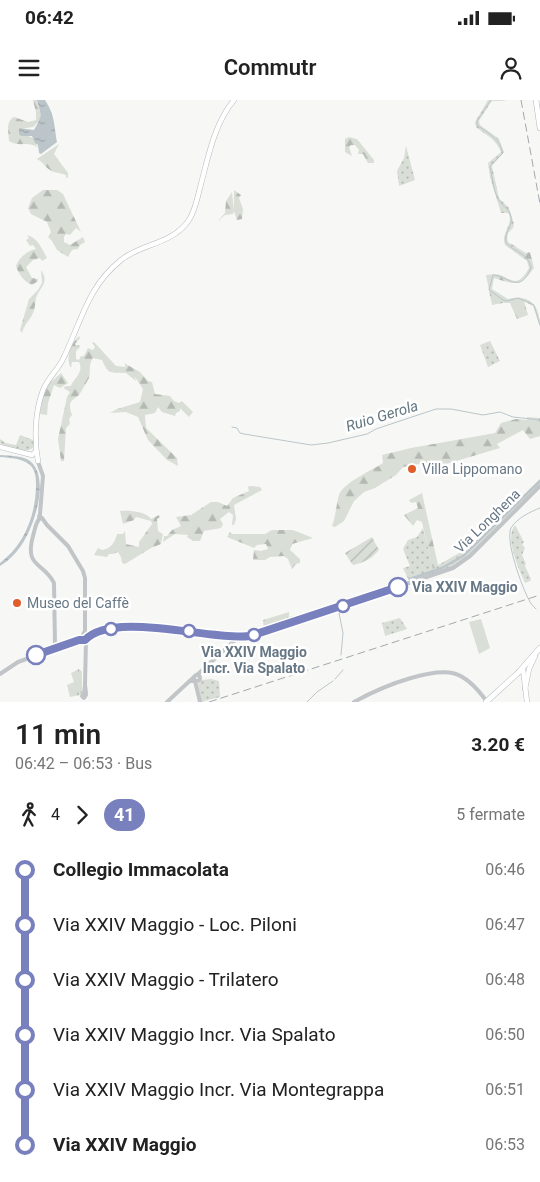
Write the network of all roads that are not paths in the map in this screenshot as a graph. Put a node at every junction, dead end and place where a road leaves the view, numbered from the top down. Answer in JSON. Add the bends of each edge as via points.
{"nodes":[{"id":1,"x":234,"y":100,"type":"edge"},
{"id":2,"x":536,"y":100,"type":"edge"},
{"id":3,"x":540,"y":128,"type":"edge"},
{"id":4,"x":0,"y":446,"type":"edge"},
{"id":5,"x":17,"y":451,"type":"junction"},
{"id":6,"x":34,"y":451,"type":"junction"},
{"id":7,"x":38,"y":461,"type":"junction"},
{"id":8,"x":540,"y":486,"type":"edge"},
{"id":9,"x":41,"y":516,"type":"junction"},
{"id":10,"x":84,"y":638,"type":"junction"},
{"id":11,"x":232,"y":640,"type":"junction"},
{"id":12,"x":56,"y":647,"type":"junction"},
{"id":13,"x":540,"y":648,"type":"edge"},
{"id":14,"x":536,"y":654,"type":"junction"},
{"id":15,"x":523,"y":669,"type":"junction"},
{"id":16,"x":0,"y":674,"type":"edge"},
{"id":17,"x":526,"y":675,"type":"junction"},
{"id":18,"x":516,"y":676,"type":"junction"},
{"id":19,"x":197,"y":679,"type":"junction"},
{"id":20,"x":482,"y":695,"type":"junction"},
{"id":21,"x":493,"y":696,"type":"junction"},
{"id":22,"x":84,"y":697,"type":"edge"},
{"id":23,"x":167,"y":702,"type":"edge"},
{"id":24,"x":200,"y":702,"type":"edge"},
{"id":25,"x":354,"y":702,"type":"edge"},
{"id":26,"x":486,"y":702,"type":"edge"},
{"id":27,"x":527,"y":702,"type":"edge"}],
"edges":[{"from":1,"to":6,"type":"main road","via":[[219,124],[188,221],[170,238],[120,260],[91,294],[63,358],[42,394]]},
{"from":2,"to":3,"type":"main road"},
{"from":4,"to":5,"type":"main road"},
{"from":4,"to":6,"type":"main road"},
{"from":5,"to":6,"type":"main road"},
{"from":5,"to":7,"type":"street"},
{"from":6,"to":7,"type":"main road"},
{"from":7,"to":9,"type":"street","via":[[43,481]]},
{"from":8,"to":11,"type":"street","name":"Via Longhena","via":[[466,560],[450,570],[263,633]]},
{"from":9,"to":10,"type":"street","via":[[71,550],[83,572]]},
{"from":9,"to":12,"type":"street","via":[[30,550],[36,564],[54,583]]},
{"from":10,"to":11,"type":"street","via":[[108,630],[141,627],[226,636]]},
{"from":10,"to":12,"type":"street"},
{"from":10,"to":22,"type":"street"},
{"from":11,"to":19,"type":"street","via":[[201,670]]},
{"from":12,"to":16,"type":"street","via":[[20,661]]},
{"from":13,"to":14,"type":"main road"},
{"from":14,"to":15,"type":"main road"},
{"from":14,"to":17,"type":"main road"},
{"from":15,"to":17,"type":"main road"},
{"from":15,"to":18,"type":"main road"},
{"from":17,"to":18,"type":"main road"},
{"from":17,"to":27,"type":"main road"},
{"from":18,"to":21,"type":"main road"},
{"from":19,"to":23,"type":"street","via":[[188,682]]},
{"from":19,"to":24,"type":"street"},
{"from":20,"to":21,"type":"street"},
{"from":20,"to":25,"type":"street","via":[[470,681],[454,673],[433,671],[384,686]]},
{"from":20,"to":26,"type":"street"},
{"from":21,"to":26,"type":"main road"}]}
